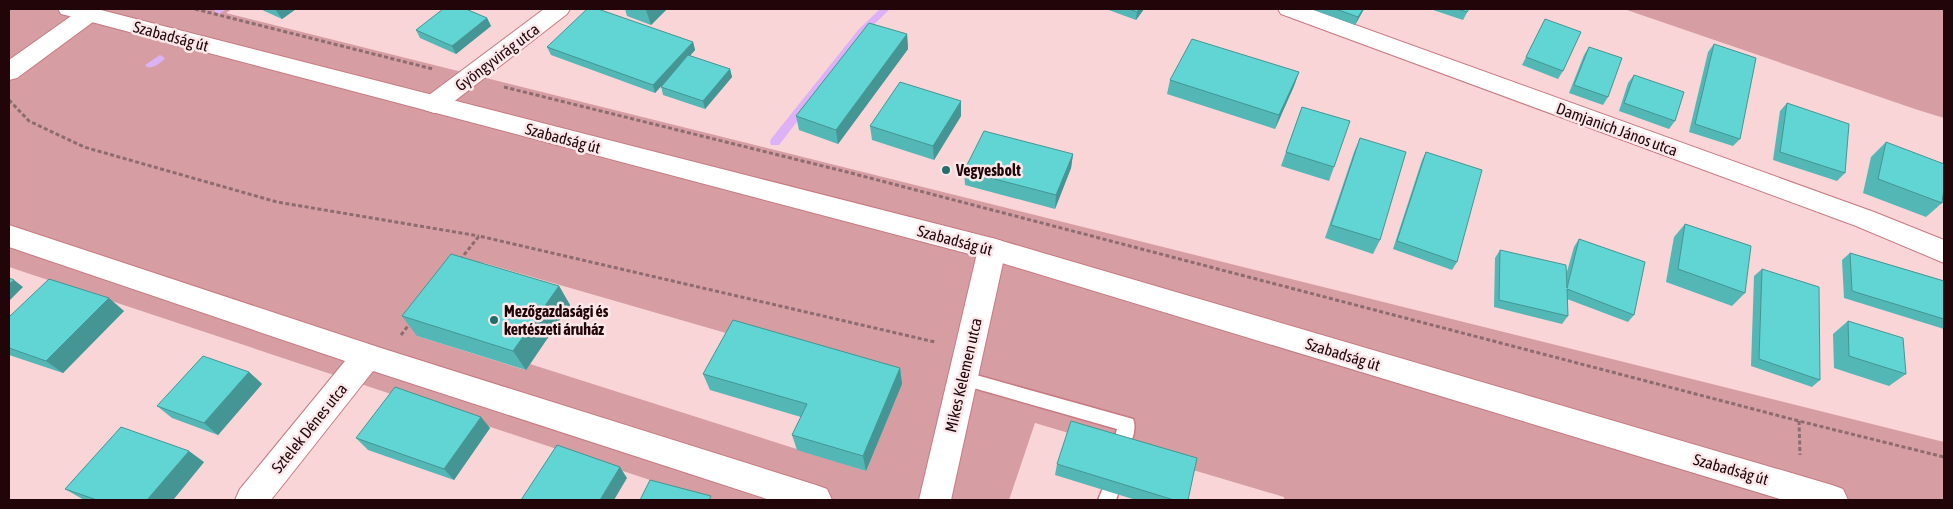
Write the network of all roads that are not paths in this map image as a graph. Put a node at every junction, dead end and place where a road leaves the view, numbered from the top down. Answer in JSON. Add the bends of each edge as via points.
{"nodes":[{"id":1,"x":559,"y":9,"type":"edge"},
{"id":2,"x":1289,"y":9,"type":"edge"},
{"id":3,"x":79,"y":11,"type":"edge"},
{"id":4,"x":9,"y":72,"type":"edge"},
{"id":5,"x":434,"y":104,"type":"junction"},
{"id":6,"x":9,"y":236,"type":"edge"},
{"id":7,"x":992,"y":250,"type":"junction"},
{"id":8,"x":1944,"y":252,"type":"edge"},
{"id":9,"x":374,"y":358,"type":"junction"},
{"id":10,"x":962,"y":378,"type":"junction"},
{"id":11,"x":1122,"y":444,"type":"edge"},
{"id":12,"x":251,"y":500,"type":"edge"},
{"id":13,"x":816,"y":500,"type":"edge"},
{"id":14,"x":935,"y":500,"type":"edge"},
{"id":15,"x":1832,"y":500,"type":"edge"}],
"edges":[{"from":1,"to":5,"type":"street","name":"Gyöngyvirág utca"},
{"from":2,"to":8,"type":"street","name":"Damjanich János utca","via":[[1865,219]]},
{"from":3,"to":4,"type":"street"},
{"from":3,"to":5,"type":"street","name":"Szabadság út"},
{"from":5,"to":7,"type":"street","name":"Szabadság út"},
{"from":6,"to":9,"type":"street"},
{"from":7,"to":10,"type":"street","name":"Mikes Kelemen utca"},
{"from":7,"to":15,"type":"street","name":"Szabadság út"},
{"from":9,"to":12,"type":"street","name":"Sztelek Dénes utca"},
{"from":9,"to":13,"type":"street"},
{"from":10,"to":11,"type":"lane","via":[[1127,424]]},
{"from":10,"to":14,"type":"street","name":"Mikes Kelemen utca"}]}
